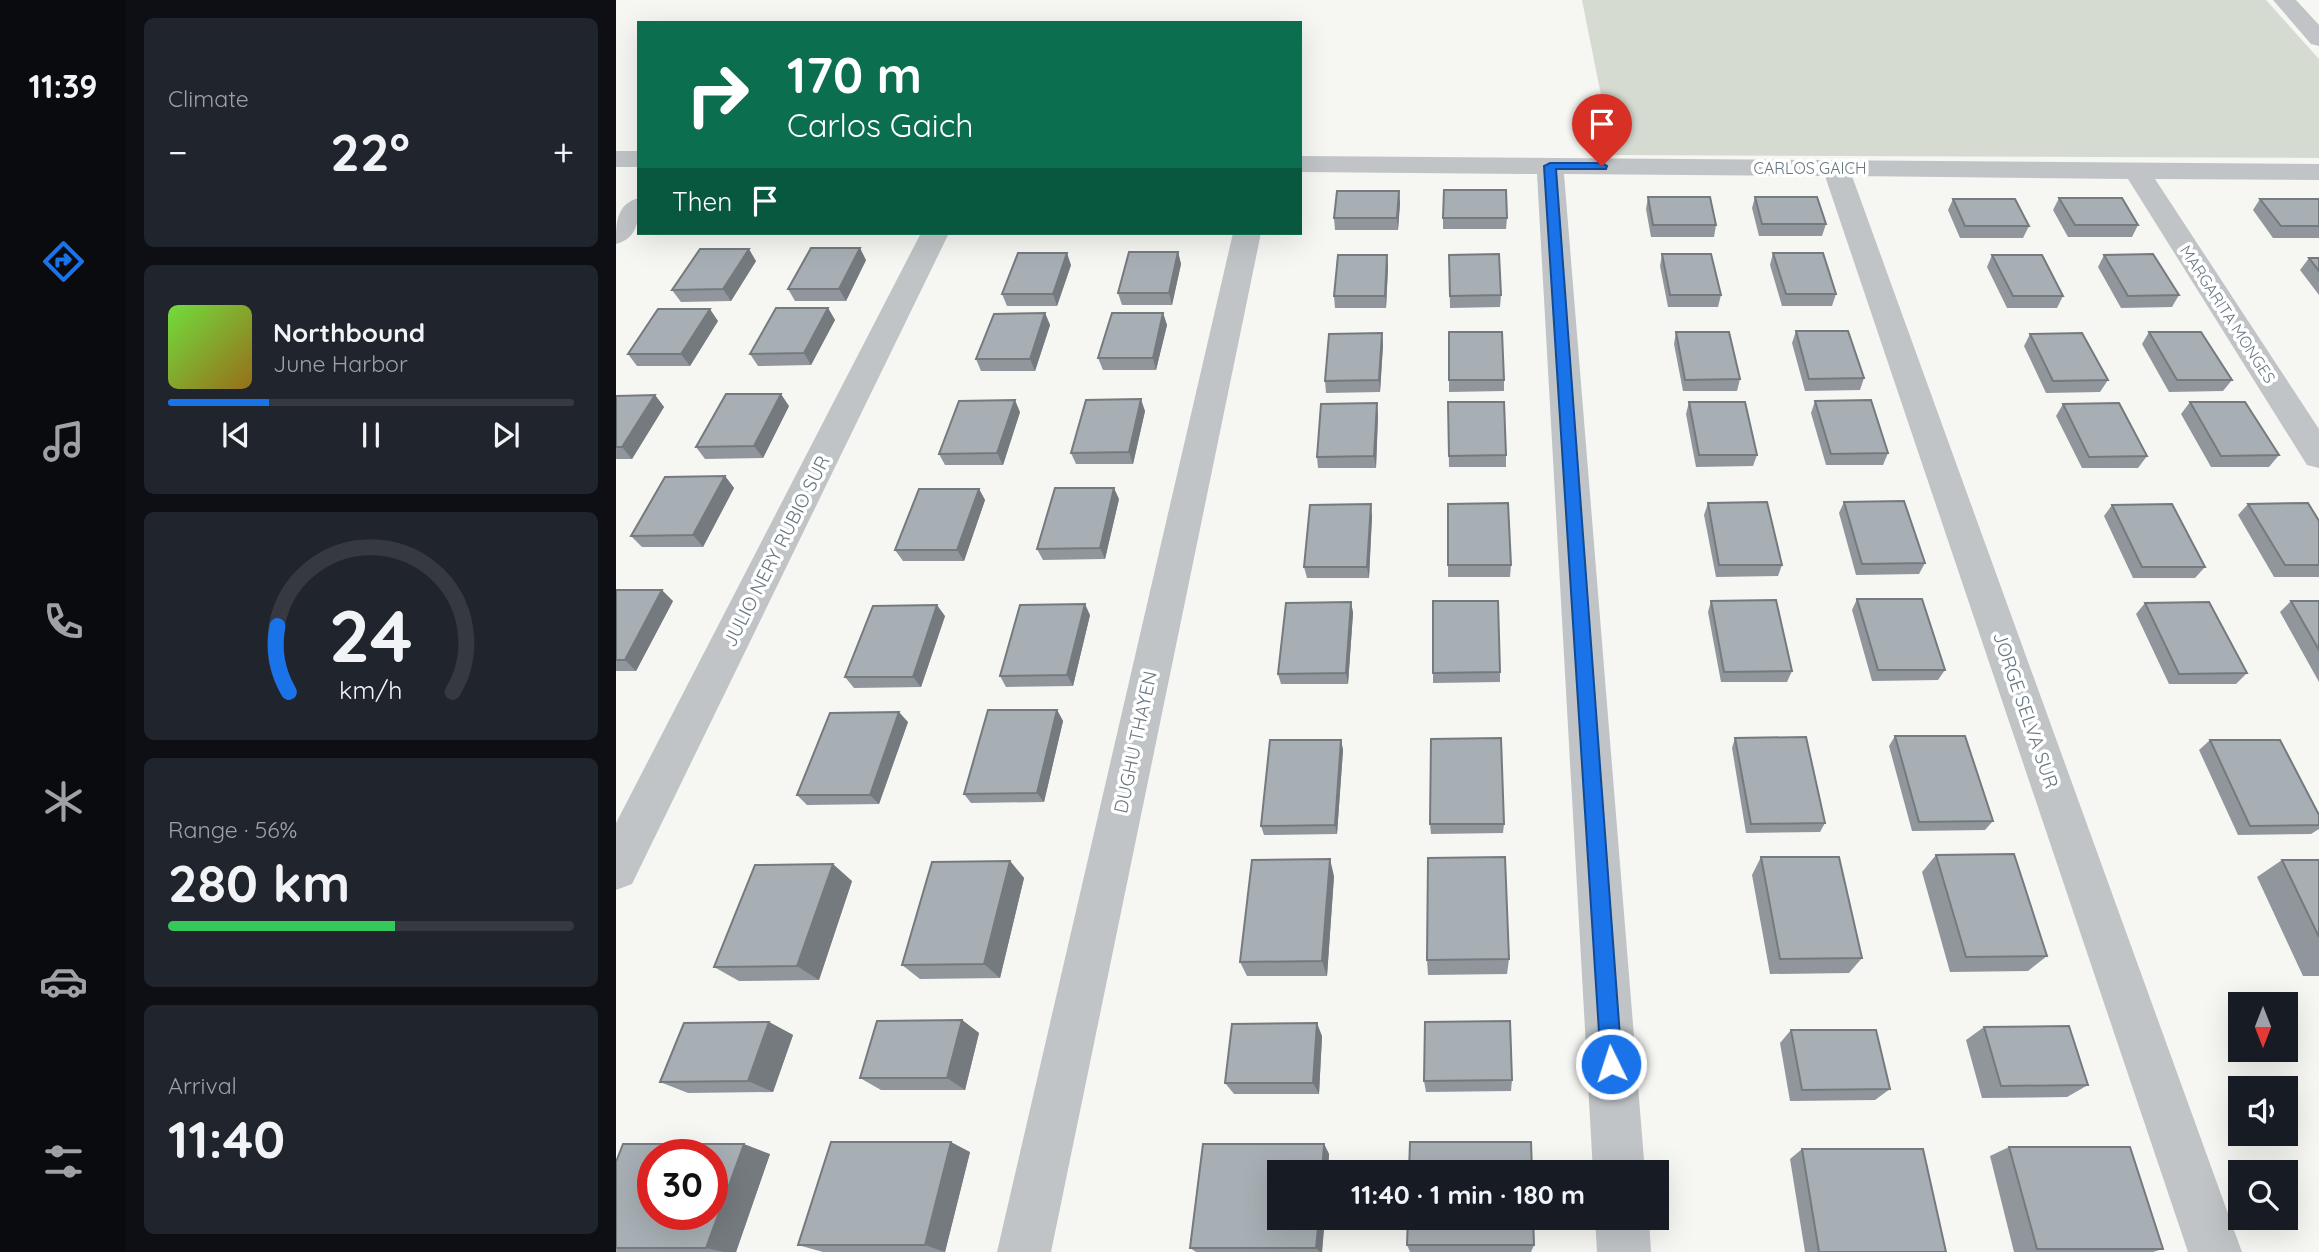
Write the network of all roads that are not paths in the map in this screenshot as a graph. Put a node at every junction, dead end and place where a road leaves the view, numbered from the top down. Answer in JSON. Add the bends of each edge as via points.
{"nodes":[{"id":1,"x":2284,"y":0,"type":"edge"},
{"id":2,"x":2318,"y":38,"type":"edge"},
{"id":3,"x":616,"y":159,"type":"edge"},
{"id":4,"x":637,"y":159,"type":"edge"},
{"id":5,"x":1302,"y":164,"type":"edge"},
{"id":6,"x":1550,"y":166,"type":"junction"},
{"id":7,"x":1836,"y":168,"type":"junction"},
{"id":8,"x":2137,"y":171,"type":"junction"},
{"id":9,"x":2319,"y":172,"type":"edge"},
{"id":10,"x":637,"y":209,"type":"edge"},
{"id":11,"x":616,"y":235,"type":"edge"},
{"id":12,"x":934,"y":235,"type":"edge"},
{"id":13,"x":1247,"y":235,"type":"edge"},
{"id":14,"x":2319,"y":456,"type":"edge"},
{"id":15,"x":616,"y":869,"type":"edge"},
{"id":16,"x":1618,"y":1160,"type":"edge"},
{"id":17,"x":1623,"y":1230,"type":"edge"},
{"id":18,"x":1024,"y":1252,"type":"edge"},
{"id":19,"x":1624,"y":1252,"type":"edge"},
{"id":20,"x":2215,"y":1252,"type":"edge"}],
"edges":[{"from":1,"to":2,"type":"street"},
{"from":3,"to":4,"type":"street"},
{"from":5,"to":6,"type":"street","name":"CARLOS GAICH"},
{"from":6,"to":7,"type":"street","name":"CARLOS GAICH"},
{"from":6,"to":16,"type":"street"},
{"from":7,"to":8,"type":"street","name":"CARLOS GAICH"},
{"from":7,"to":20,"type":"street","name":"JORGE SELVA SUR"},
{"from":8,"to":9,"type":"street","name":"CARLOS GAICH"},
{"from":8,"to":14,"type":"street","name":"MARGARITA MONGES"},
{"from":10,"to":11,"type":"street"},
{"from":12,"to":15,"type":"street","name":"JULIO NERY RUBIO SUR"},
{"from":13,"to":18,"type":"street","name":"DUGHU THAYEN"},
{"from":17,"to":19,"type":"street"}]}
